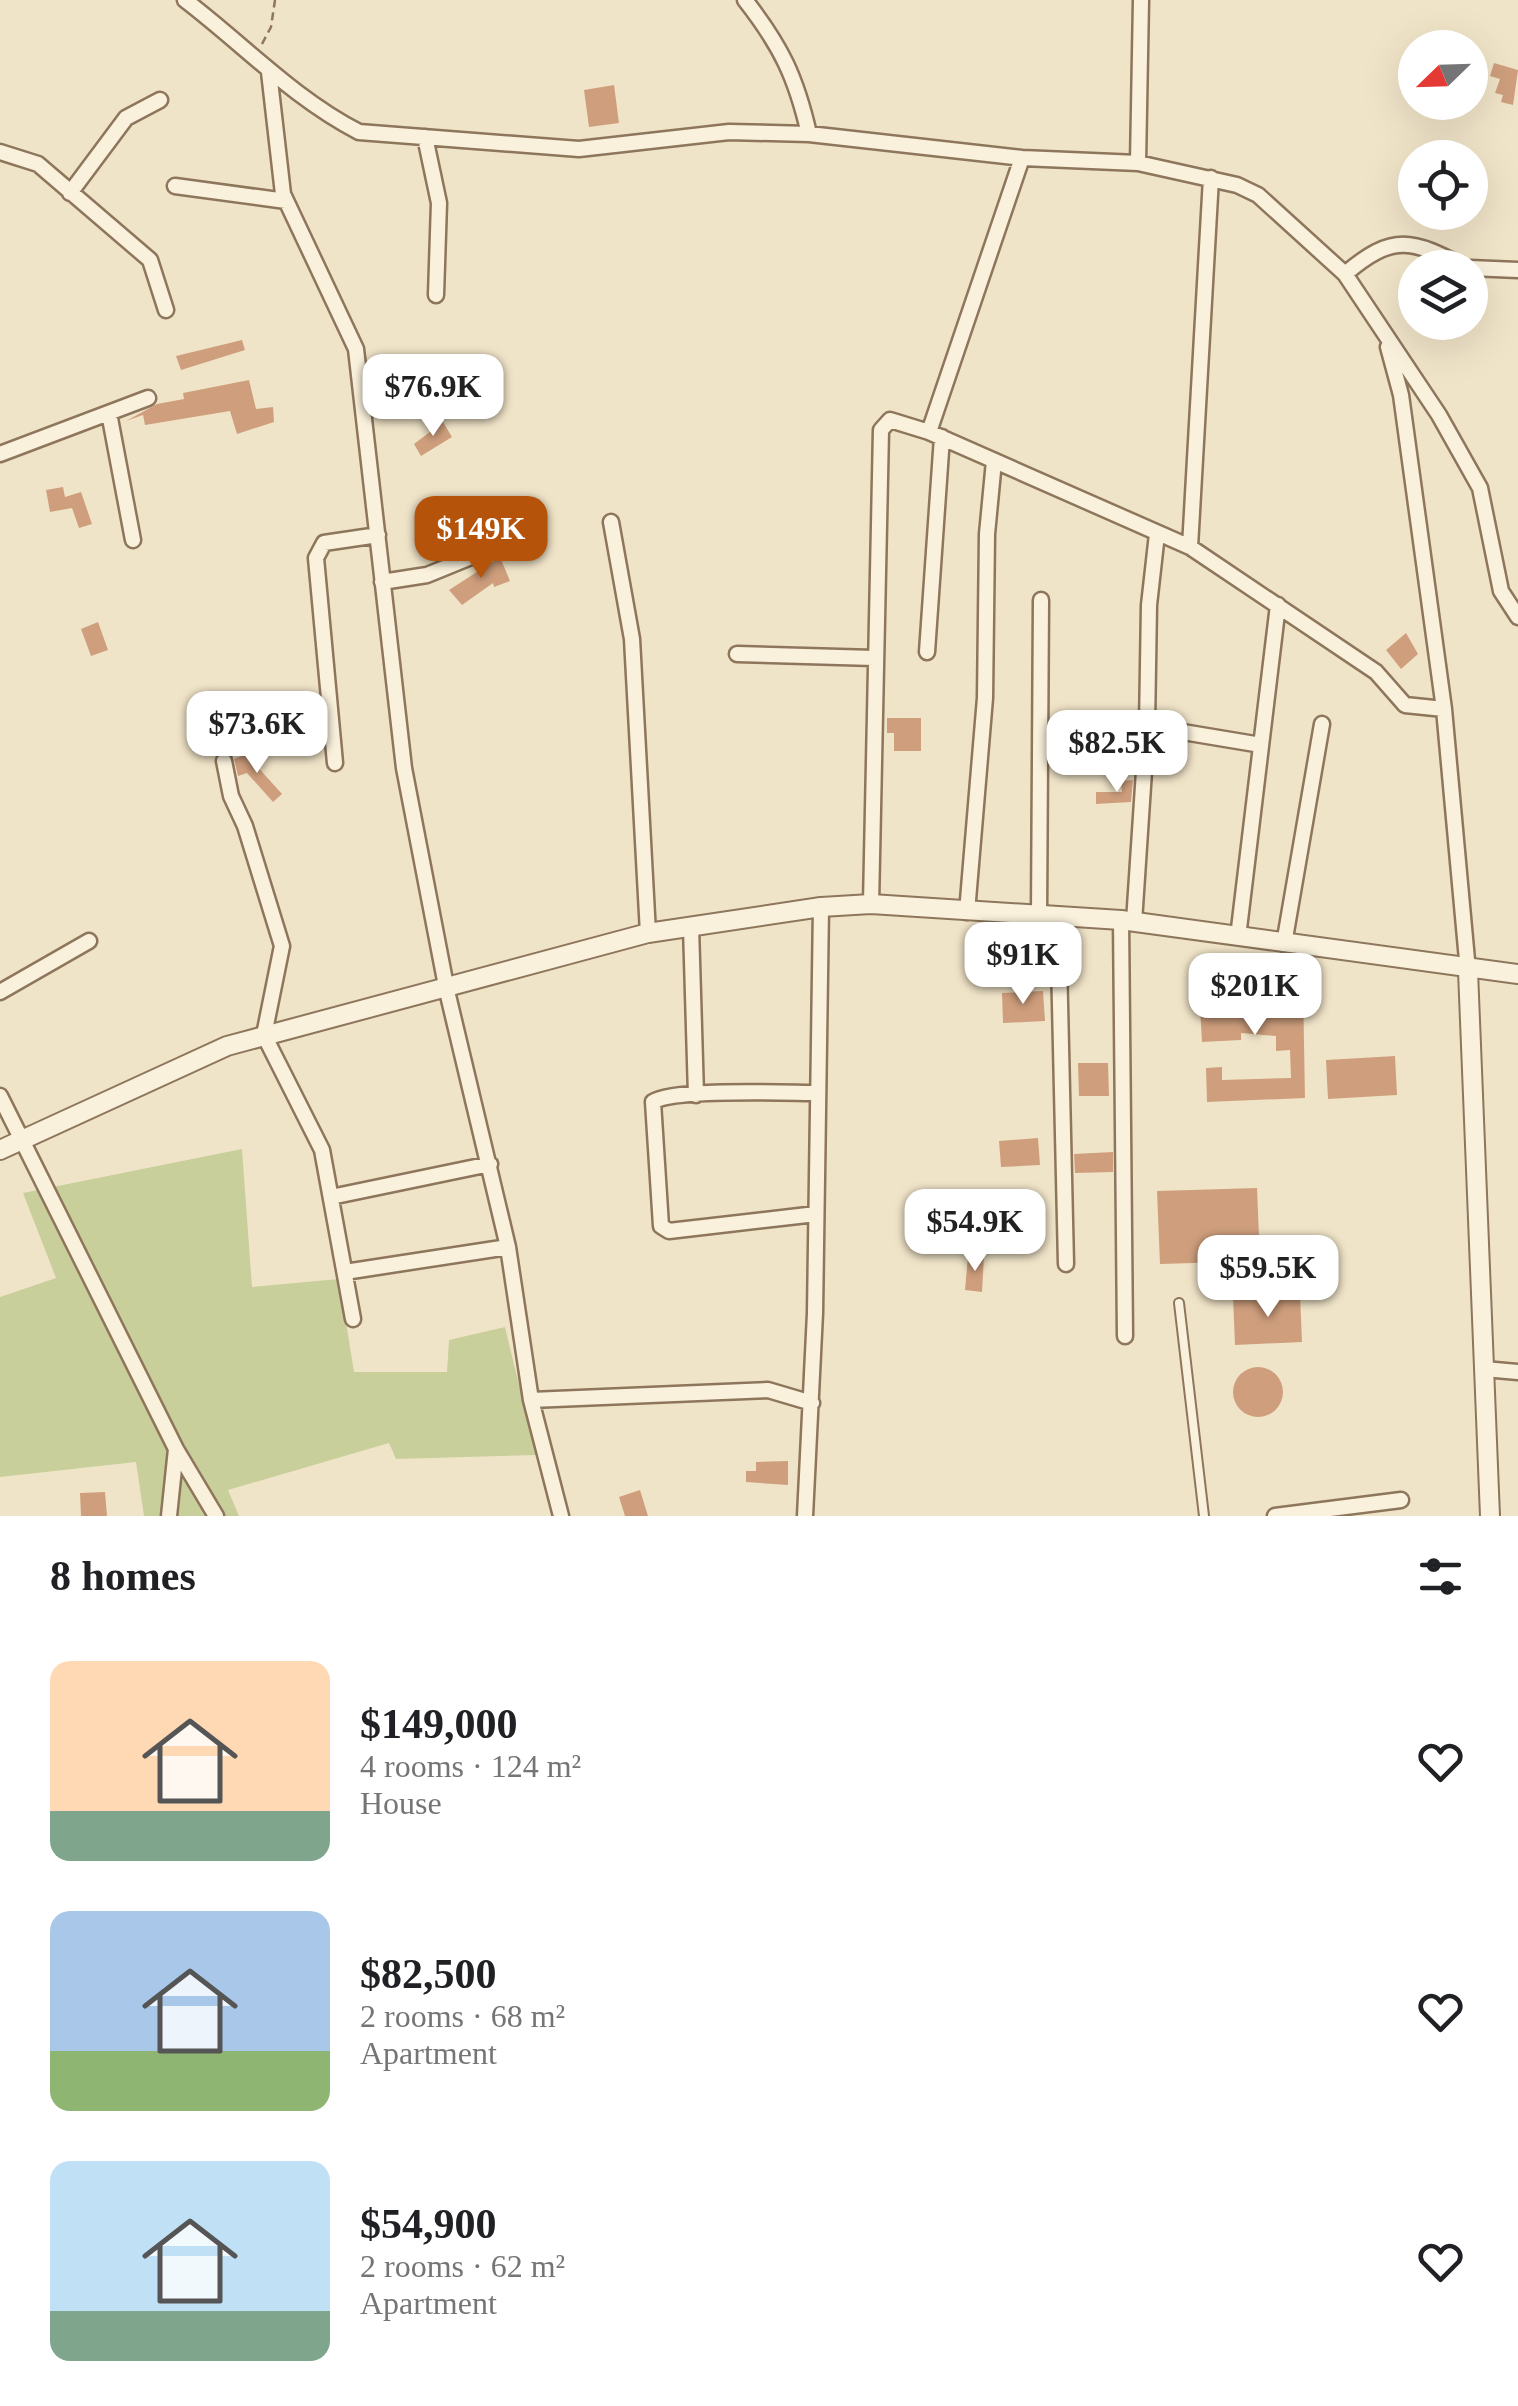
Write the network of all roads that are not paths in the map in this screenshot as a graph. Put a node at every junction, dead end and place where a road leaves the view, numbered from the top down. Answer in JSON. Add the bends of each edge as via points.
{"nodes":[{"id":1,"x":185,"y":0,"type":"edge"},
{"id":2,"x":746,"y":0,"type":"edge"},
{"id":3,"x":1141,"y":0,"type":"edge"},
{"id":4,"x":269,"y":72,"type":"junction"},
{"id":5,"x":160,"y":100,"type":"dead end"},
{"id":6,"x":810,"y":134,"type":"junction"},
{"id":7,"x":425,"y":137,"type":"junction"},
{"id":8,"x":0,"y":152,"type":"edge"},
{"id":9,"x":1022,"y":158,"type":"junction"},
{"id":10,"x":1138,"y":163,"type":"junction"},
{"id":11,"x":1211,"y":178,"type":"junction"},
{"id":12,"x":175,"y":186,"type":"dead end"},
{"id":13,"x":70,"y":194,"type":"junction"},
{"id":14,"x":286,"y":201,"type":"junction"},
{"id":15,"x":1433,"y":250,"type":"edge"},
{"id":16,"x":1488,"y":269,"type":"edge"},
{"id":17,"x":1518,"y":270,"type":"edge"},
{"id":18,"x":1345,"y":274,"type":"junction"},
{"id":19,"x":436,"y":295,"type":"dead end"},
{"id":20,"x":166,"y":310,"type":"dead end"},
{"id":21,"x":1383,"y":332,"type":"junction"},
{"id":22,"x":148,"y":398,"type":"dead end"},
{"id":23,"x":109,"y":413,"type":"junction"},
{"id":24,"x":935,"y":434,"type":"junction"},
{"id":25,"x":0,"y":454,"type":"edge"},
{"id":26,"x":994,"y":461,"type":"junction"},
{"id":27,"x":611,"y":522,"type":"dead end"},
{"id":28,"x":1157,"y":534,"type":"junction"},
{"id":29,"x":378,"y":535,"type":"junction"},
{"id":30,"x":133,"y":540,"type":"dead end"},
{"id":31,"x":498,"y":546,"type":"dead end"},
{"id":32,"x":1190,"y":546,"type":"junction"},
{"id":33,"x":382,"y":582,"type":"junction"},
{"id":34,"x":1041,"y":600,"type":"dead end"},
{"id":35,"x":1278,"y":605,"type":"junction"},
{"id":36,"x":1518,"y":617,"type":"edge"},
{"id":37,"x":928,"y":652,"type":"dead end"},
{"id":38,"x":737,"y":654,"type":"dead end"},
{"id":39,"x":874,"y":658,"type":"junction"},
{"id":40,"x":1444,"y":709,"type":"junction"},
{"id":41,"x":1322,"y":724,"type":"dead end"},
{"id":42,"x":1148,"y":726,"type":"junction"},
{"id":43,"x":1261,"y":745,"type":"junction"},
{"id":44,"x":224,"y":761,"type":"dead end"},
{"id":45,"x":336,"y":764,"type":"dead end"},
{"id":46,"x":871,"y":904,"type":"junction"},
{"id":47,"x":821,"y":907,"type":"junction"},
{"id":48,"x":967,"y":912,"type":"junction"},
{"id":49,"x":1039,"y":916,"type":"junction"},
{"id":50,"x":1058,"y":917,"type":"junction"},
{"id":51,"x":1128,"y":921,"type":"junction"},
{"id":52,"x":691,"y":927,"type":"junction"},
{"id":53,"x":648,"y":934,"type":"junction"},
{"id":54,"x":1238,"y":937,"type":"junction"},
{"id":55,"x":88,"y":941,"type":"dead end"},
{"id":56,"x":1284,"y":944,"type":"junction"},
{"id":57,"x":1468,"y":971,"type":"junction"},
{"id":58,"x":1518,"y":974,"type":"edge"},
{"id":59,"x":447,"y":991,"type":"junction"},
{"id":60,"x":0,"y":992,"type":"edge"},
{"id":61,"x":264,"y":1036,"type":"junction"},
{"id":62,"x":818,"y":1093,"type":"junction"},
{"id":63,"x":696,"y":1094,"type":"junction"},
{"id":64,"x":0,"y":1096,"type":"edge"},
{"id":65,"x":21,"y":1139,"type":"junction"},
{"id":66,"x":0,"y":1150,"type":"edge"},
{"id":67,"x":490,"y":1164,"type":"junction"},
{"id":68,"x":331,"y":1197,"type":"junction"},
{"id":69,"x":816,"y":1214,"type":"junction"},
{"id":70,"x":508,"y":1246,"type":"junction"},
{"id":71,"x":1066,"y":1264,"type":"dead end"},
{"id":72,"x":345,"y":1272,"type":"junction"},
{"id":73,"x":1180,"y":1303,"type":"dead end"},
{"id":74,"x":353,"y":1319,"type":"dead end"},
{"id":75,"x":1126,"y":1336,"type":"dead end"},
{"id":76,"x":1484,"y":1369,"type":"junction"},
{"id":77,"x":1518,"y":1372,"type":"edge"},
{"id":78,"x":531,"y":1400,"type":"junction"},
{"id":79,"x":812,"y":1403,"type":"junction"},
{"id":80,"x":176,"y":1449,"type":"junction"},
{"id":81,"x":1401,"y":1500,"type":"dead end"},
{"id":82,"x":169,"y":1516,"type":"edge"},
{"id":83,"x":216,"y":1516,"type":"edge"},
{"id":84,"x":561,"y":1516,"type":"edge"},
{"id":85,"x":805,"y":1516,"type":"edge"},
{"id":86,"x":1204,"y":1516,"type":"edge"},
{"id":87,"x":1275,"y":1516,"type":"edge"},
{"id":88,"x":1490,"y":1516,"type":"edge"}],
"edges":[{"from":1,"to":4,"type":"street"},
{"from":2,"to":6,"type":"street","via":[[780,44]]},
{"from":3,"to":10,"type":"street"},
{"from":4,"to":7,"type":"street","via":[[359,132]]},
{"from":4,"to":14,"type":"street"},
{"from":5,"to":13,"type":"street","via":[[126,118]]},
{"from":6,"to":7,"type":"street","via":[[729,132],[579,150]]},
{"from":6,"to":9,"type":"street"},
{"from":7,"to":19,"type":"street","via":[[439,203]]},
{"from":8,"to":13,"type":"street","via":[[38,164]]},
{"from":9,"to":10,"type":"street"},
{"from":9,"to":24,"type":"street"},
{"from":10,"to":11,"type":"street"},
{"from":11,"to":18,"type":"street","via":[[1258,195]]},
{"from":11,"to":32,"type":"street"},
{"from":12,"to":14,"type":"street"},
{"from":13,"to":20,"type":"street","via":[[150,260]]},
{"from":14,"to":29,"type":"street","via":[[356,350]]},
{"from":15,"to":18,"type":"street","via":[[1378,246]]},
{"from":16,"to":17,"type":"street"},
{"from":18,"to":21,"type":"street"},
{"from":21,"to":36,"type":"street","via":[[1480,488],[1502,591]]},
{"from":21,"to":40,"type":"street","via":[[1401,394]]},
{"from":22,"to":23,"type":"street"},
{"from":23,"to":25,"type":"street"},
{"from":23,"to":30,"type":"street"},
{"from":24,"to":26,"type":"street"},
{"from":24,"to":37,"type":"street"},
{"from":24,"to":39,"type":"street","via":[[890,420],[882,430]]},
{"from":26,"to":28,"type":"street"},
{"from":26,"to":48,"type":"street"},
{"from":27,"to":53,"type":"street","via":[[632,639]]},
{"from":28,"to":32,"type":"street"},
{"from":28,"to":42,"type":"street"},
{"from":29,"to":33,"type":"street"},
{"from":29,"to":45,"type":"street","via":[[324,543],[316,558]]},
{"from":31,"to":33,"type":"street","via":[[426,575]]},
{"from":32,"to":35,"type":"street"},
{"from":33,"to":59,"type":"street","via":[[404,768]]},
{"from":34,"to":49,"type":"street"},
{"from":35,"to":40,"type":"street","via":[[1376,672],[1405,705]]},
{"from":35,"to":43,"type":"street"},
{"from":38,"to":39,"type":"street"},
{"from":39,"to":46,"type":"street"},
{"from":40,"to":57,"type":"street"},
{"from":41,"to":56,"type":"street"},
{"from":42,"to":43,"type":"street"},
{"from":42,"to":51,"type":"street"},
{"from":43,"to":54,"type":"street"},
{"from":44,"to":61,"type":"street","via":[[282,946]]},
{"from":46,"to":47,"type":"street"},
{"from":46,"to":48,"type":"street"},
{"from":47,"to":52,"type":"street"},
{"from":47,"to":62,"type":"street"},
{"from":48,"to":49,"type":"street"},
{"from":49,"to":50,"type":"street"},
{"from":50,"to":51,"type":"street"},
{"from":50,"to":71,"type":"street"},
{"from":51,"to":54,"type":"street"},
{"from":51,"to":75,"type":"street"},
{"from":52,"to":53,"type":"street"},
{"from":52,"to":63,"type":"street"},
{"from":53,"to":59,"type":"street"},
{"from":54,"to":56,"type":"street"},
{"from":55,"to":60,"type":"street"},
{"from":56,"to":57,"type":"street"},
{"from":57,"to":58,"type":"street"},
{"from":57,"to":76,"type":"street"},
{"from":59,"to":61,"type":"street"},
{"from":59,"to":67,"type":"street"},
{"from":61,"to":65,"type":"street","via":[[227,1046]]},
{"from":61,"to":68,"type":"street","via":[[316,1133]]},
{"from":62,"to":63,"type":"street"},
{"from":62,"to":69,"type":"street"},
{"from":63,"to":69,"type":"street","via":[[654,1102],[662,1226],[669,1231]]},
{"from":64,"to":65,"type":"street"},
{"from":65,"to":66,"type":"street"},
{"from":65,"to":80,"type":"street"},
{"from":67,"to":68,"type":"street"},
{"from":67,"to":70,"type":"street"},
{"from":68,"to":72,"type":"street"},
{"from":69,"to":79,"type":"street"},
{"from":70,"to":72,"type":"street"},
{"from":70,"to":78,"type":"street"},
{"from":72,"to":74,"type":"street"},
{"from":73,"to":86,"type":"lane"},
{"from":76,"to":77,"type":"street"},
{"from":76,"to":88,"type":"street"},
{"from":78,"to":79,"type":"street","via":[[768,1390]]},
{"from":78,"to":84,"type":"street"},
{"from":79,"to":85,"type":"street"},
{"from":80,"to":82,"type":"street"},
{"from":80,"to":83,"type":"street"},
{"from":81,"to":87,"type":"street"}]}
